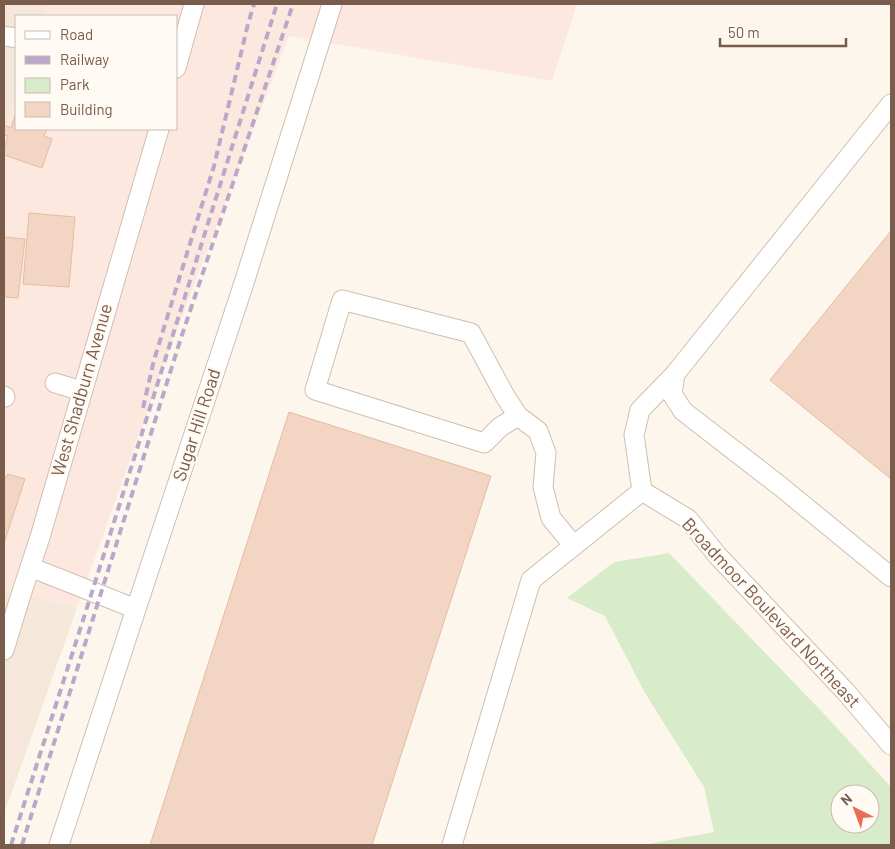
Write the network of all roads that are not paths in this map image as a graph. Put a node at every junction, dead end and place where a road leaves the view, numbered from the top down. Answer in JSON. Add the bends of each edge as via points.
{"nodes":[{"id":1,"x":194,"y":4,"type":"edge"},
{"id":2,"x":332,"y":4,"type":"edge"},
{"id":3,"x":178,"y":61,"type":"edge"},
{"id":4,"x":891,"y":104,"type":"edge"},
{"id":5,"x":158,"y":130,"type":"edge"},
{"id":6,"x":675,"y":374,"type":"junction"},
{"id":7,"x":55,"y":383,"type":"dead end"},
{"id":8,"x":82,"y":391,"type":"junction"},
{"id":9,"x":518,"y":416,"type":"junction"},
{"id":10,"x":642,"y":491,"type":"junction"},
{"id":11,"x":574,"y":546,"type":"junction"},
{"id":12,"x":30,"y":567,"type":"junction"},
{"id":13,"x":891,"y":578,"type":"edge"},
{"id":14,"x":11,"y":600,"type":"edge"},
{"id":15,"x":136,"y":609,"type":"junction"},
{"id":16,"x":4,"y":650,"type":"edge"},
{"id":17,"x":891,"y":745,"type":"edge"},
{"id":18,"x":59,"y":845,"type":"edge"},
{"id":19,"x":452,"y":845,"type":"edge"}],
"edges":[{"from":1,"to":3,"type":"street"},
{"from":2,"to":15,"type":"street","name":"Sugar Hill Road"},
{"from":4,"to":6,"type":"street"},
{"from":5,"to":8,"type":"street","name":"West Shadburn Avenue"},
{"from":6,"to":10,"type":"street","via":[[640,410],[634,435]]},
{"from":6,"to":13,"type":"street","via":[[672,394],[683,411]]},
{"from":7,"to":8,"type":"street"},
{"from":8,"to":12,"type":"street","name":"West Shadburn Avenue"},
{"from":9,"to":9,"type":"street","via":[[500,427],[484,443],[316,390],[342,300],[471,333]]},
{"from":9,"to":11,"type":"street","via":[[538,431],[546,453],[543,487],[551,518]]},
{"from":10,"to":11,"type":"street"},
{"from":10,"to":17,"type":"street","name":"Broadmoor Boulevard Northeast","via":[[688,519]]},
{"from":11,"to":19,"type":"street","via":[[531,580]]},
{"from":12,"to":14,"type":"street","name":"West Shadburn Avenue"},
{"from":12,"to":15,"type":"street"},
{"from":14,"to":16,"type":"street","name":"West Shadburn Avenue"},
{"from":15,"to":18,"type":"street","name":"Sugar Hill Road"}]}
